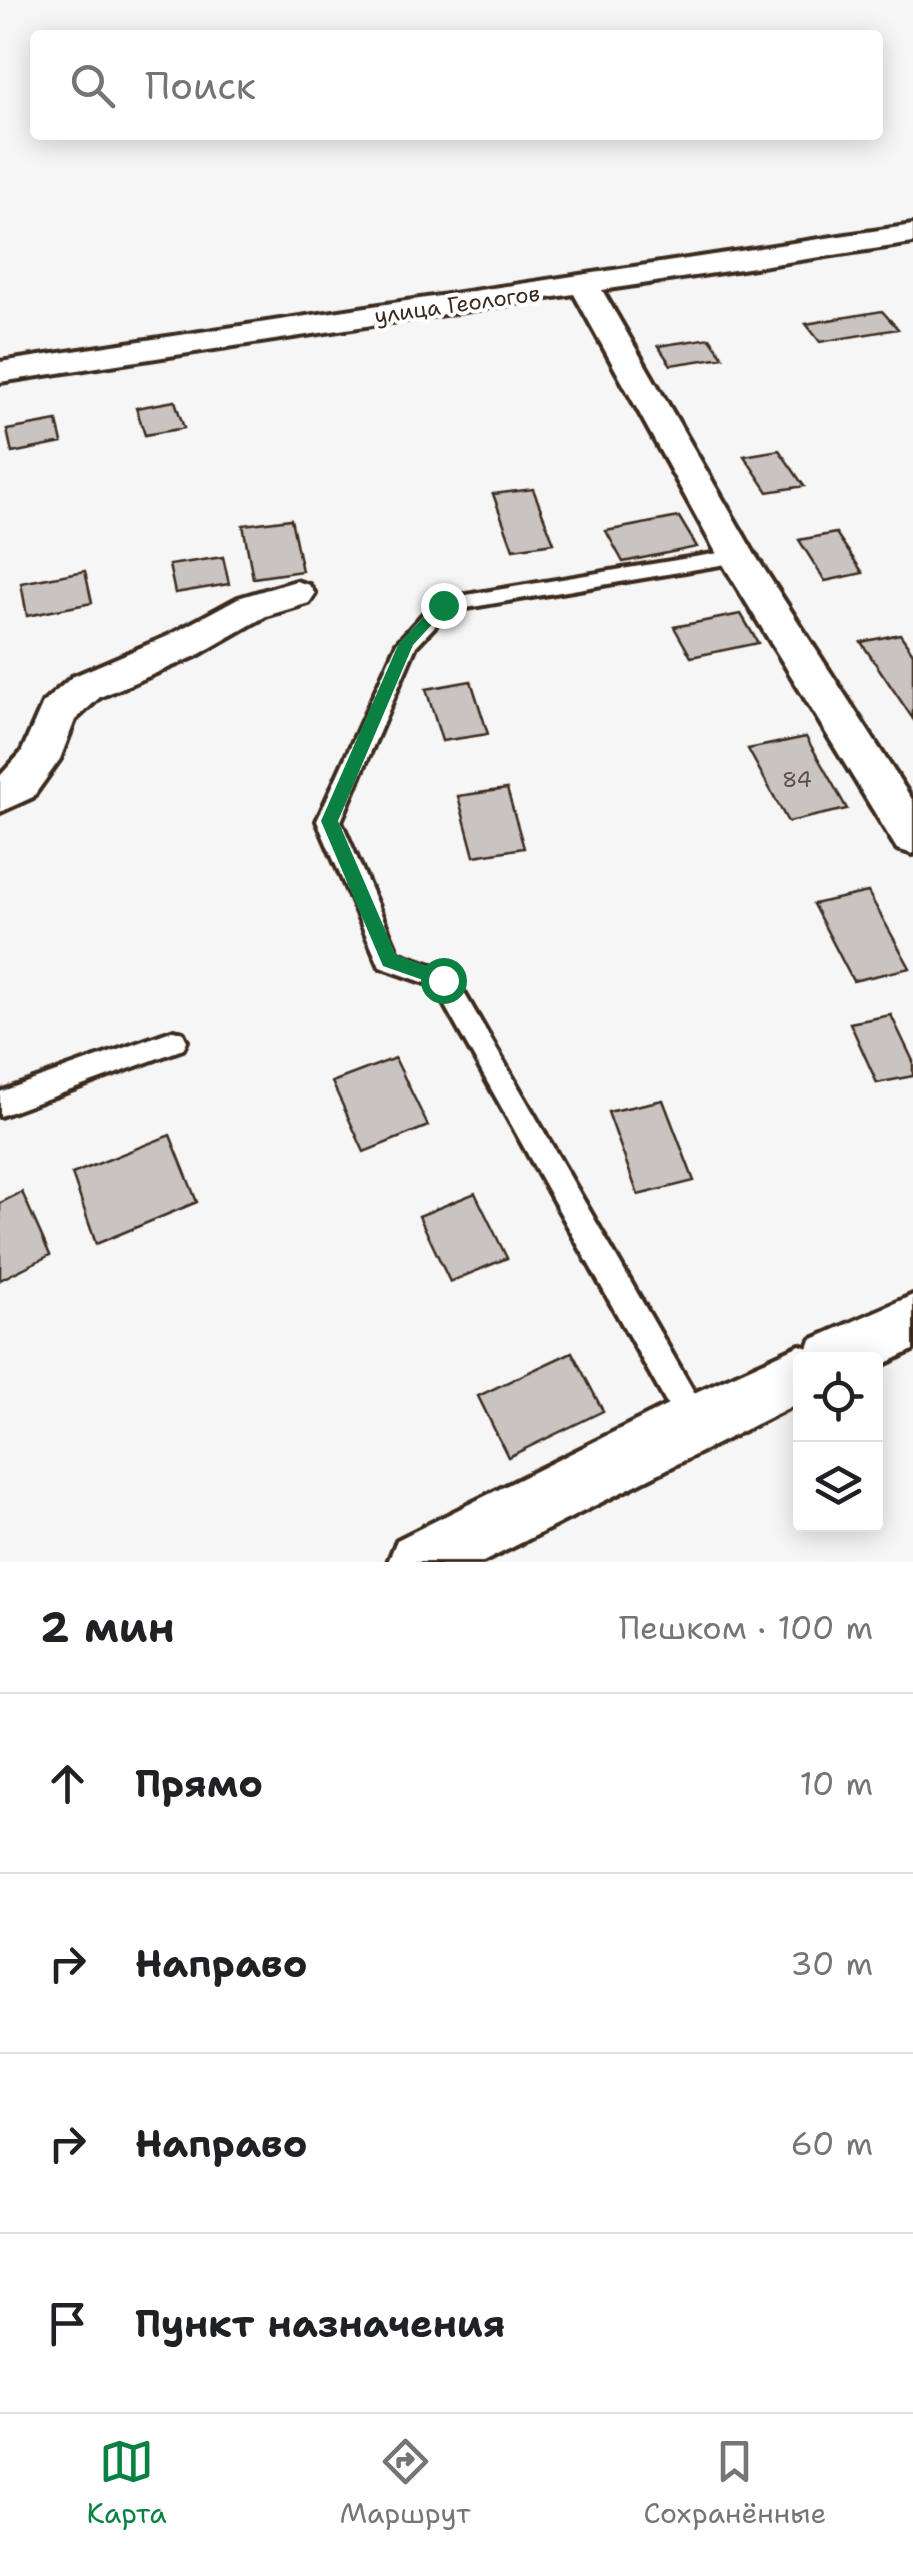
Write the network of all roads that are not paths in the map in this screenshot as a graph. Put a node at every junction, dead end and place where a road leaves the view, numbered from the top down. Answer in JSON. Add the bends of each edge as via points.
{"nodes":[{"id":1,"x":913,"y":234,"type":"edge"},
{"id":2,"x":584,"y":285,"type":"junction"},
{"id":3,"x":0,"y":372,"type":"edge"},
{"id":4,"x":737,"y":556,"type":"junction"},
{"id":5,"x":296,"y":594,"type":"dead end"},
{"id":6,"x":0,"y":796,"type":"edge"},
{"id":7,"x":913,"y":837,"type":"edge"},
{"id":8,"x":174,"y":1042,"type":"dead end"},
{"id":9,"x":0,"y":1104,"type":"edge"},
{"id":10,"x":913,"y":1322,"type":"edge"},
{"id":11,"x":848,"y":1352,"type":"edge"},
{"id":12,"x":793,"y":1376,"type":"edge"},
{"id":13,"x":694,"y":1422,"type":"junction"},
{"id":14,"x":419,"y":1562,"type":"edge"}],
"edges":[{"from":1,"to":2,"type":"street","name":"улица Геологов"},
{"from":2,"to":3,"type":"street","name":"улица Геологов"},
{"from":2,"to":4,"type":"street"},
{"from":4,"to":7,"type":"street"},
{"from":4,"to":13,"type":"lane","via":[[443,605],[406,643],[329,821],[390,960],[443,980]]},
{"from":5,"to":6,"type":"street","via":[[252,606],[182,646],[86,687],[57,713],[40,758],[18,786]]},
{"from":8,"to":9,"type":"lane"},
{"from":10,"to":11,"type":"street"},
{"from":12,"to":13,"type":"street"},
{"from":13,"to":14,"type":"street"}]}
